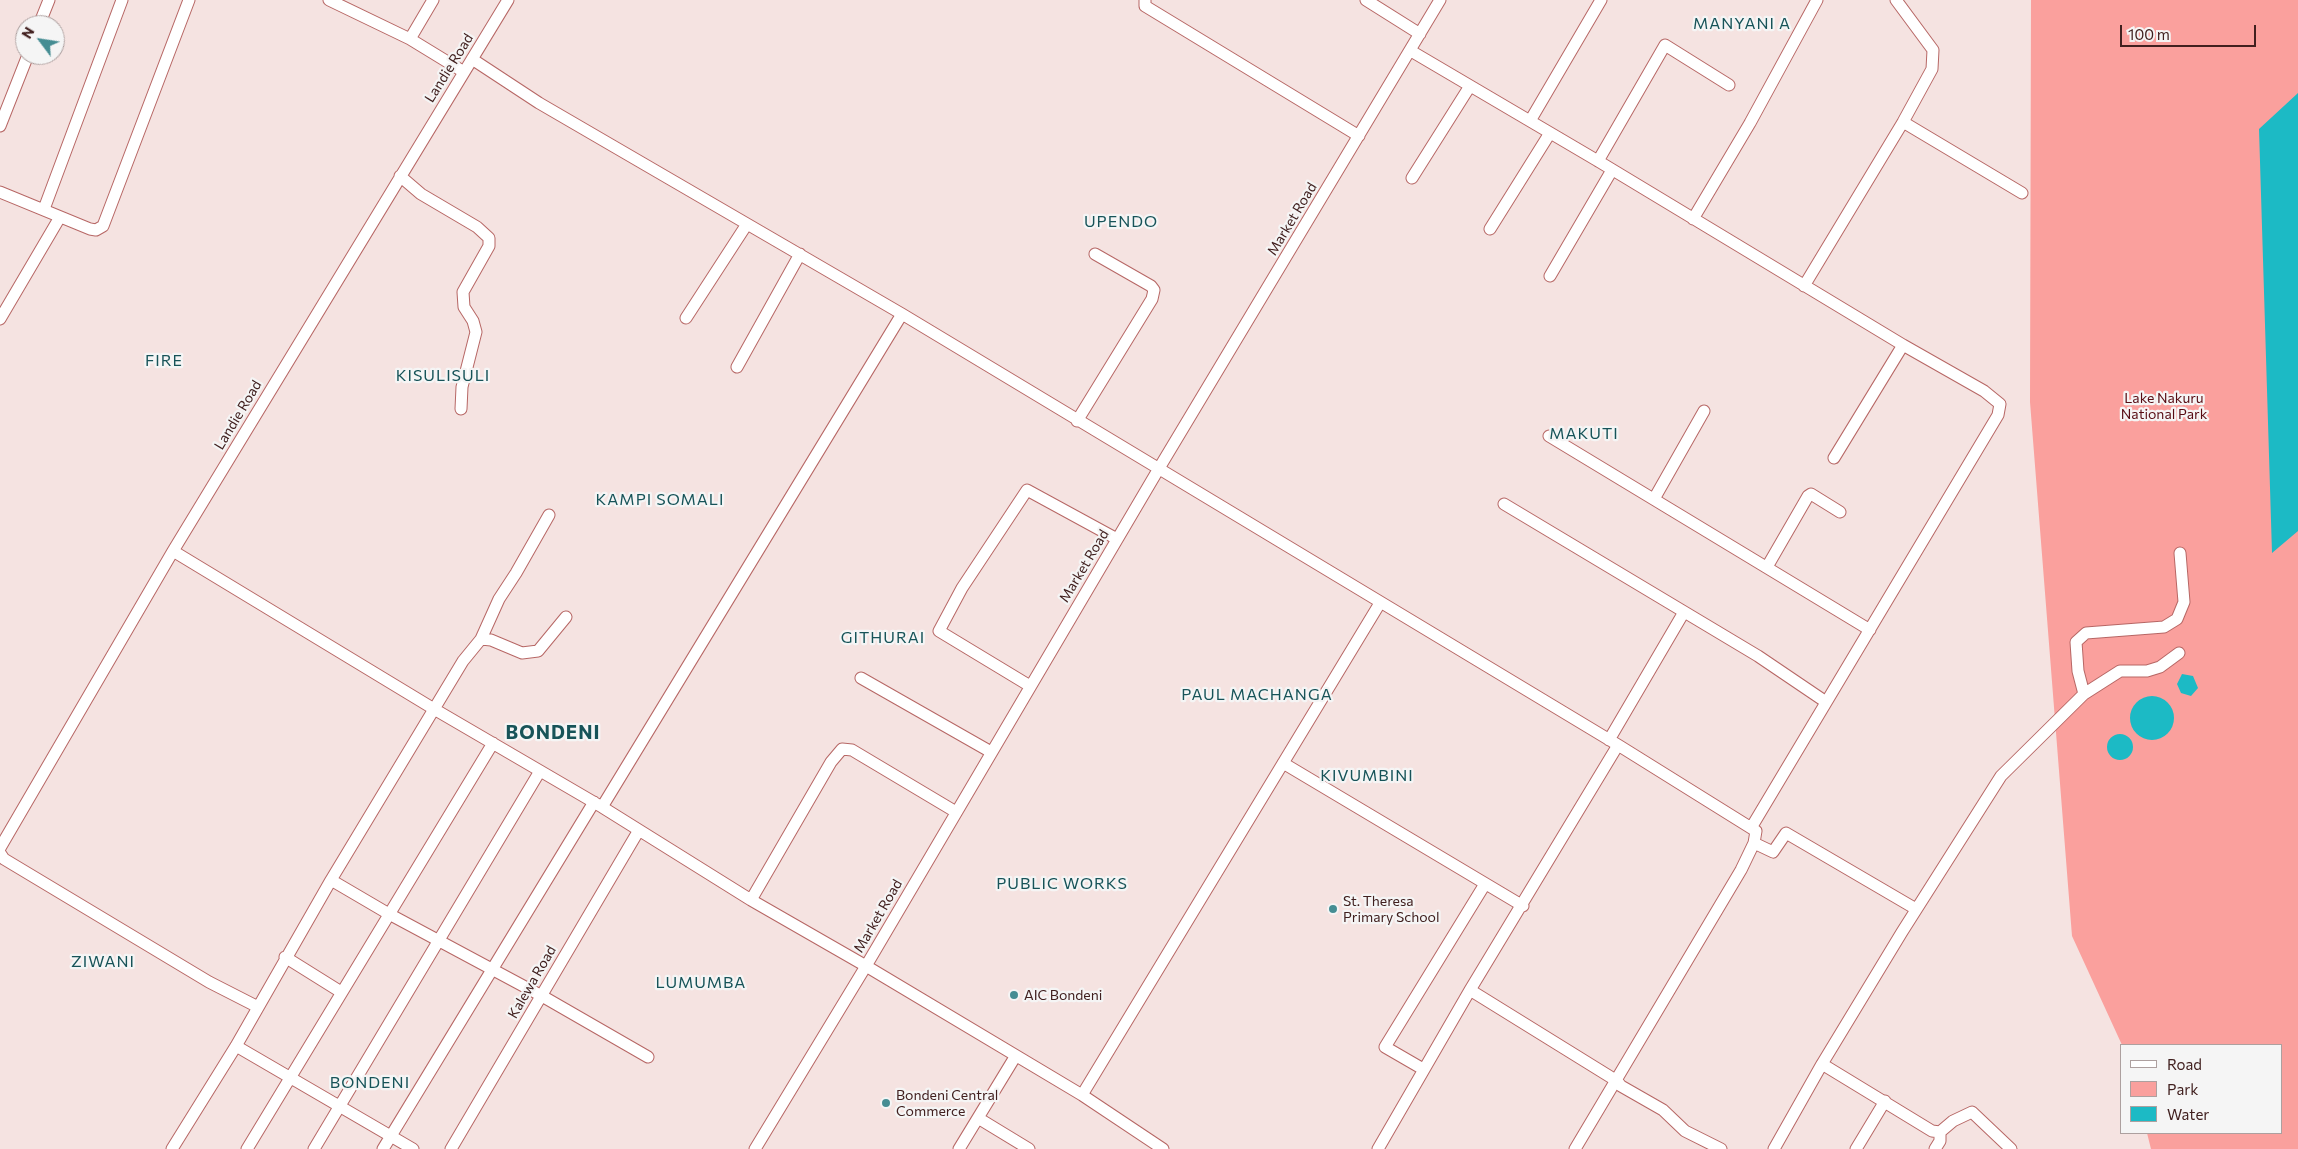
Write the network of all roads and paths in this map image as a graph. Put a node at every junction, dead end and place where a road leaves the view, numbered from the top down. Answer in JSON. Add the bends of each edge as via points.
{"nodes":[{"id":1,"x":49,"y":0,"type":"edge"},
{"id":2,"x":122,"y":0,"type":"edge"},
{"id":3,"x":189,"y":0,"type":"edge"},
{"id":4,"x":329,"y":0,"type":"edge"},
{"id":5,"x":432,"y":0,"type":"edge"},
{"id":6,"x":508,"y":0,"type":"edge"},
{"id":7,"x":1145,"y":0,"type":"edge"},
{"id":8,"x":1366,"y":0,"type":"edge"},
{"id":9,"x":1440,"y":0,"type":"edge"},
{"id":10,"x":1601,"y":0,"type":"edge"},
{"id":11,"x":1817,"y":0,"type":"edge"},
{"id":12,"x":1896,"y":0,"type":"edge"},
{"id":13,"x":43,"y":15,"type":"edge"},
{"id":14,"x":1420,"y":34,"type":"junction"},
{"id":15,"x":410,"y":38,"type":"junction"},
{"id":16,"x":1410,"y":51,"type":"junction"},
{"id":17,"x":472,"y":59,"type":"junction"},
{"id":18,"x":24,"y":65,"type":"edge"},
{"id":19,"x":464,"y":72,"type":"junction"},
{"id":20,"x":1728,"y":85,"type":"dead end"},
{"id":21,"x":1470,"y":86,"type":"junction"},
{"id":22,"x":1530,"y":121,"type":"junction"},
{"id":23,"x":1904,"y":122,"type":"junction"},
{"id":24,"x":0,"y":126,"type":"edge"},
{"id":25,"x":1550,"y":133,"type":"junction"},
{"id":26,"x":1359,"y":136,"type":"junction"},
{"id":27,"x":1598,"y":161,"type":"junction"},
{"id":28,"x":1612,"y":170,"type":"junction"},
{"id":29,"x":400,"y":176,"type":"junction"},
{"id":30,"x":1412,"y":178,"type":"dead end"},
{"id":31,"x":0,"y":192,"type":"edge"},
{"id":32,"x":2022,"y":192,"type":"dead end"},
{"id":33,"x":44,"y":209,"type":"junction"},
{"id":34,"x":60,"y":217,"type":"junction"},
{"id":35,"x":1693,"y":219,"type":"junction"},
{"id":36,"x":747,"y":224,"type":"junction"},
{"id":37,"x":1490,"y":229,"type":"dead end"},
{"id":38,"x":800,"y":254,"type":"junction"},
{"id":39,"x":1095,"y":254,"type":"dead end"},
{"id":40,"x":1550,"y":276,"type":"dead end"},
{"id":41,"x":1804,"y":286,"type":"junction"},
{"id":42,"x":902,"y":314,"type":"junction"},
{"id":43,"x":686,"y":318,"type":"dead end"},
{"id":44,"x":0,"y":319,"type":"edge"},
{"id":45,"x":1903,"y":346,"type":"junction"},
{"id":46,"x":736,"y":367,"type":"dead end"},
{"id":47,"x":461,"y":408,"type":"dead end"},
{"id":48,"x":1704,"y":411,"type":"dead end"},
{"id":49,"x":1077,"y":421,"type":"junction"},
{"id":50,"x":1549,"y":436,"type":"dead end"},
{"id":51,"x":1834,"y":458,"type":"dead end"},
{"id":52,"x":1158,"y":470,"type":"junction"},
{"id":53,"x":1654,"y":499,"type":"junction"},
{"id":54,"x":1504,"y":504,"type":"dead end"},
{"id":55,"x":1840,"y":512,"type":"dead end"},
{"id":56,"x":549,"y":515,"type":"dead end"},
{"id":57,"x":1117,"y":539,"type":"junction"},
{"id":58,"x":173,"y":551,"type":"junction"},
{"id":59,"x":2180,"y":553,"type":"dead end"},
{"id":60,"x":1767,"y":567,"type":"junction"},
{"id":61,"x":1380,"y":603,"type":"junction"},
{"id":62,"x":1684,"y":612,"type":"junction"},
{"id":63,"x":566,"y":617,"type":"dead end"},
{"id":64,"x":1870,"y":630,"type":"junction"},
{"id":65,"x":481,"y":639,"type":"junction"},
{"id":66,"x":2179,"y":653,"type":"dead end"},
{"id":67,"x":861,"y":678,"type":"dead end"},
{"id":68,"x":1030,"y":686,"type":"junction"},
{"id":69,"x":2084,"y":694,"type":"junction"},
{"id":70,"x":1826,"y":702,"type":"junction"},
{"id":71,"x":434,"y":709,"type":"junction"},
{"id":72,"x":493,"y":743,"type":"junction"},
{"id":73,"x":1614,"y":743,"type":"junction"},
{"id":74,"x":991,"y":752,"type":"junction"},
{"id":75,"x":1283,"y":763,"type":"junction"},
{"id":76,"x":540,"y":771,"type":"junction"},
{"id":77,"x":598,"y":805,"type":"junction"},
{"id":78,"x":956,"y":812,"type":"junction"},
{"id":79,"x":1751,"y":828,"type":"junction"},
{"id":80,"x":639,"y":830,"type":"junction"},
{"id":81,"x":0,"y":848,"type":"edge"},
{"id":82,"x":1764,"y":848,"type":"junction"},
{"id":83,"x":0,"y":853,"type":"edge"},
{"id":84,"x":330,"y":880,"type":"junction"},
{"id":85,"x":1485,"y":884,"type":"junction"},
{"id":86,"x":751,"y":900,"type":"junction"},
{"id":87,"x":1523,"y":906,"type":"junction"},
{"id":88,"x":1916,"y":909,"type":"junction"},
{"id":89,"x":389,"y":914,"type":"junction"},
{"id":90,"x":439,"y":941,"type":"junction"},
{"id":91,"x":285,"y":958,"type":"junction"},
{"id":92,"x":866,"y":966,"type":"junction"},
{"id":93,"x":491,"y":969,"type":"junction"},
{"id":94,"x":1470,"y":990,"type":"junction"},
{"id":95,"x":341,"y":992,"type":"junction"},
{"id":96,"x":542,"y":996,"type":"junction"},
{"id":97,"x":258,"y":1007,"type":"junction"},
{"id":98,"x":236,"y":1046,"type":"junction"},
{"id":99,"x":648,"y":1057,"type":"dead end"},
{"id":100,"x":1015,"y":1057,"type":"junction"},
{"id":101,"x":1822,"y":1064,"type":"junction"},
{"id":102,"x":1423,"y":1069,"type":"junction"},
{"id":103,"x":290,"y":1076,"type":"junction"},
{"id":104,"x":1621,"y":1086,"type":"junction"},
{"id":105,"x":1082,"y":1095,"type":"junction"},
{"id":106,"x":1885,"y":1101,"type":"junction"},
{"id":107,"x":340,"y":1106,"type":"junction"},
{"id":108,"x":978,"y":1118,"type":"junction"},
{"id":109,"x":1940,"y":1132,"type":"junction"},
{"id":110,"x":390,"y":1136,"type":"junction"},
{"id":111,"x":172,"y":1149,"type":"edge"},
{"id":112,"x":247,"y":1149,"type":"edge"},
{"id":113,"x":314,"y":1149,"type":"edge"},
{"id":114,"x":383,"y":1149,"type":"edge"},
{"id":115,"x":413,"y":1149,"type":"edge"},
{"id":116,"x":451,"y":1149,"type":"edge"},
{"id":117,"x":755,"y":1149,"type":"edge"},
{"id":118,"x":959,"y":1149,"type":"edge"},
{"id":119,"x":1029,"y":1149,"type":"edge"},
{"id":120,"x":1162,"y":1149,"type":"edge"},
{"id":121,"x":1378,"y":1149,"type":"edge"},
{"id":122,"x":1575,"y":1149,"type":"edge"},
{"id":123,"x":1721,"y":1149,"type":"edge"},
{"id":124,"x":1774,"y":1149,"type":"edge"},
{"id":125,"x":1856,"y":1149,"type":"edge"},
{"id":126,"x":1935,"y":1149,"type":"edge"},
{"id":127,"x":2011,"y":1149,"type":"edge"}],
"edges":[{"from":1,"to":13,"type":"street"},
{"from":2,"to":33,"type":"street"},
{"from":3,"to":34,"type":"street","via":[[103,226],[90,230]]},
{"from":4,"to":15,"type":"street"},
{"from":5,"to":15,"type":"street"},
{"from":6,"to":17,"type":"street","name":"Landie Road"},
{"from":7,"to":26,"type":"street","via":[[1145,6]]},
{"from":8,"to":14,"type":"street"},
{"from":9,"to":14,"type":"street","name":"Market Road"},
{"from":10,"to":22,"type":"street"},
{"from":11,"to":35,"type":"street"},
{"from":12,"to":23,"type":"street","via":[[1933,50],[1932,69]]},
{"from":14,"to":16,"type":"street","name":"Market Road"},
{"from":15,"to":19,"type":"street"},
{"from":16,"to":21,"type":"street"},
{"from":16,"to":26,"type":"street","name":"Market Road"},
{"from":17,"to":19,"type":"street","name":"Landie Road"},
{"from":17,"to":36,"type":"street"},
{"from":18,"to":24,"type":"street"},
{"from":19,"to":29,"type":"street","name":"Landie Road"},
{"from":20,"to":27,"type":"street","via":[[1665,45]]},
{"from":21,"to":22,"type":"street"},
{"from":21,"to":30,"type":"street"},
{"from":22,"to":25,"type":"street"},
{"from":23,"to":32,"type":"street"},
{"from":23,"to":41,"type":"street"},
{"from":25,"to":27,"type":"street"},
{"from":25,"to":37,"type":"street"},
{"from":26,"to":52,"type":"street","name":"Market Road"},
{"from":27,"to":28,"type":"street"},
{"from":28,"to":35,"type":"street"},
{"from":28,"to":40,"type":"street"},
{"from":29,"to":47,"type":"street","via":[[421,194],[477,227],[489,238],[489,246],[463,292],[464,307],[476,332],[462,387]]},
{"from":29,"to":58,"type":"street","name":"Landie Road"},
{"from":31,"to":33,"type":"street"},
{"from":33,"to":34,"type":"street"},
{"from":34,"to":44,"type":"street"},
{"from":35,"to":41,"type":"street"},
{"from":36,"to":38,"type":"street"},
{"from":36,"to":43,"type":"street"},
{"from":38,"to":42,"type":"street"},
{"from":38,"to":46,"type":"street"},
{"from":39,"to":49,"type":"street","via":[[1154,290],[1152,299]]},
{"from":41,"to":45,"type":"street"},
{"from":42,"to":49,"type":"street"},
{"from":42,"to":77,"type":"street"},
{"from":45,"to":51,"type":"street"},
{"from":45,"to":64,"type":"street","via":[[1984,391],[2000,404],[1998,415]]},
{"from":48,"to":53,"type":"street"},
{"from":49,"to":52,"type":"street"},
{"from":50,"to":53,"type":"street"},
{"from":52,"to":57,"type":"street","name":"Market Road"},
{"from":52,"to":61,"type":"street"},
{"from":53,"to":60,"type":"street"},
{"from":54,"to":62,"type":"street"},
{"from":55,"to":60,"type":"street","via":[[1811,494],[1808,496]]},
{"from":56,"to":65,"type":"street","via":[[499,598]]},
{"from":57,"to":68,"type":"street","name":"Market Road"},
{"from":57,"to":68,"type":"street","via":[[1027,490],[962,588],[939,631]]},
{"from":58,"to":71,"type":"street"},
{"from":58,"to":81,"type":"street","name":"Landie Road"},
{"from":59,"to":69,"type":"street","via":[[2184,602],[2178,619],[2164,628],[2086,633],[2076,642]]},
{"from":60,"to":64,"type":"street"},
{"from":61,"to":73,"type":"street"},
{"from":61,"to":75,"type":"street"},
{"from":62,"to":70,"type":"street"},
{"from":62,"to":73,"type":"street"},
{"from":63,"to":65,"type":"street","via":[[538,651],[522,653]]},
{"from":64,"to":70,"type":"street"},
{"from":65,"to":71,"type":"street"},
{"from":66,"to":69,"type":"street","via":[[2160,667],[2147,671],[2120,671]]},
{"from":67,"to":74,"type":"street"},
{"from":68,"to":74,"type":"street","name":"Market Road"},
{"from":69,"to":88,"type":"street","via":[[2001,776]]},
{"from":70,"to":79,"type":"street"},
{"from":71,"to":72,"type":"street"},
{"from":71,"to":84,"type":"street"},
{"from":72,"to":76,"type":"street"},
{"from":72,"to":89,"type":"street"},
{"from":73,"to":79,"type":"street"},
{"from":73,"to":87,"type":"street"},
{"from":74,"to":78,"type":"street","name":"Market Road"},
{"from":75,"to":85,"type":"street"},
{"from":75,"to":105,"type":"street"},
{"from":76,"to":77,"type":"street"},
{"from":76,"to":90,"type":"street"},
{"from":77,"to":80,"type":"street"},
{"from":77,"to":93,"type":"street"},
{"from":78,"to":86,"type":"street","via":[[852,750],[842,749],[831,762]]},
{"from":78,"to":92,"type":"street","name":"Market Road"},
{"from":79,"to":82,"type":"street","via":[[1756,831]]},
{"from":80,"to":86,"type":"street"},
{"from":80,"to":96,"type":"street","name":"Kalewa Road"},
{"from":82,"to":88,"type":"street","via":[[1786,833]]},
{"from":82,"to":104,"type":"street","via":[[1742,870]]},
{"from":83,"to":97,"type":"street","via":[[4,859],[209,982]]},
{"from":84,"to":89,"type":"street"},
{"from":84,"to":91,"type":"street"},
{"from":85,"to":87,"type":"street"},
{"from":85,"to":102,"type":"street","via":[[1385,1047]]},
{"from":86,"to":92,"type":"street"},
{"from":87,"to":94,"type":"street"},
{"from":88,"to":101,"type":"street"},
{"from":89,"to":90,"type":"street"},
{"from":89,"to":95,"type":"street"},
{"from":90,"to":93,"type":"street"},
{"from":90,"to":107,"type":"street"},
{"from":91,"to":95,"type":"street"},
{"from":91,"to":97,"type":"street"},
{"from":92,"to":100,"type":"street"},
{"from":92,"to":117,"type":"street","name":"Market Road"},
{"from":93,"to":96,"type":"street"},
{"from":93,"to":110,"type":"street"},
{"from":94,"to":102,"type":"street"},
{"from":94,"to":104,"type":"street"},
{"from":95,"to":103,"type":"street"},
{"from":96,"to":99,"type":"street"},
{"from":96,"to":116,"type":"street","name":"Kalewa Road"},
{"from":97,"to":98,"type":"street"},
{"from":98,"to":103,"type":"street"},
{"from":98,"to":111,"type":"street"},
{"from":100,"to":105,"type":"street"},
{"from":100,"to":108,"type":"street"},
{"from":101,"to":106,"type":"street"},
{"from":101,"to":124,"type":"street"},
{"from":102,"to":121,"type":"street"},
{"from":103,"to":107,"type":"street"},
{"from":103,"to":112,"type":"street"},
{"from":104,"to":122,"type":"street"},
{"from":104,"to":123,"type":"street","via":[[1663,1110],[1685,1131]]},
{"from":105,"to":120,"type":"street"},
{"from":106,"to":109,"type":"street","via":[[1932,1131]]},
{"from":106,"to":125,"type":"street"},
{"from":107,"to":110,"type":"street"},
{"from":107,"to":113,"type":"street"},
{"from":108,"to":118,"type":"street"},
{"from":108,"to":119,"type":"street"},
{"from":109,"to":126,"type":"street","via":[[1940,1141]]},
{"from":109,"to":127,"type":"street","via":[[1972,1112]]},
{"from":110,"to":114,"type":"street"},
{"from":110,"to":115,"type":"street"}]}
